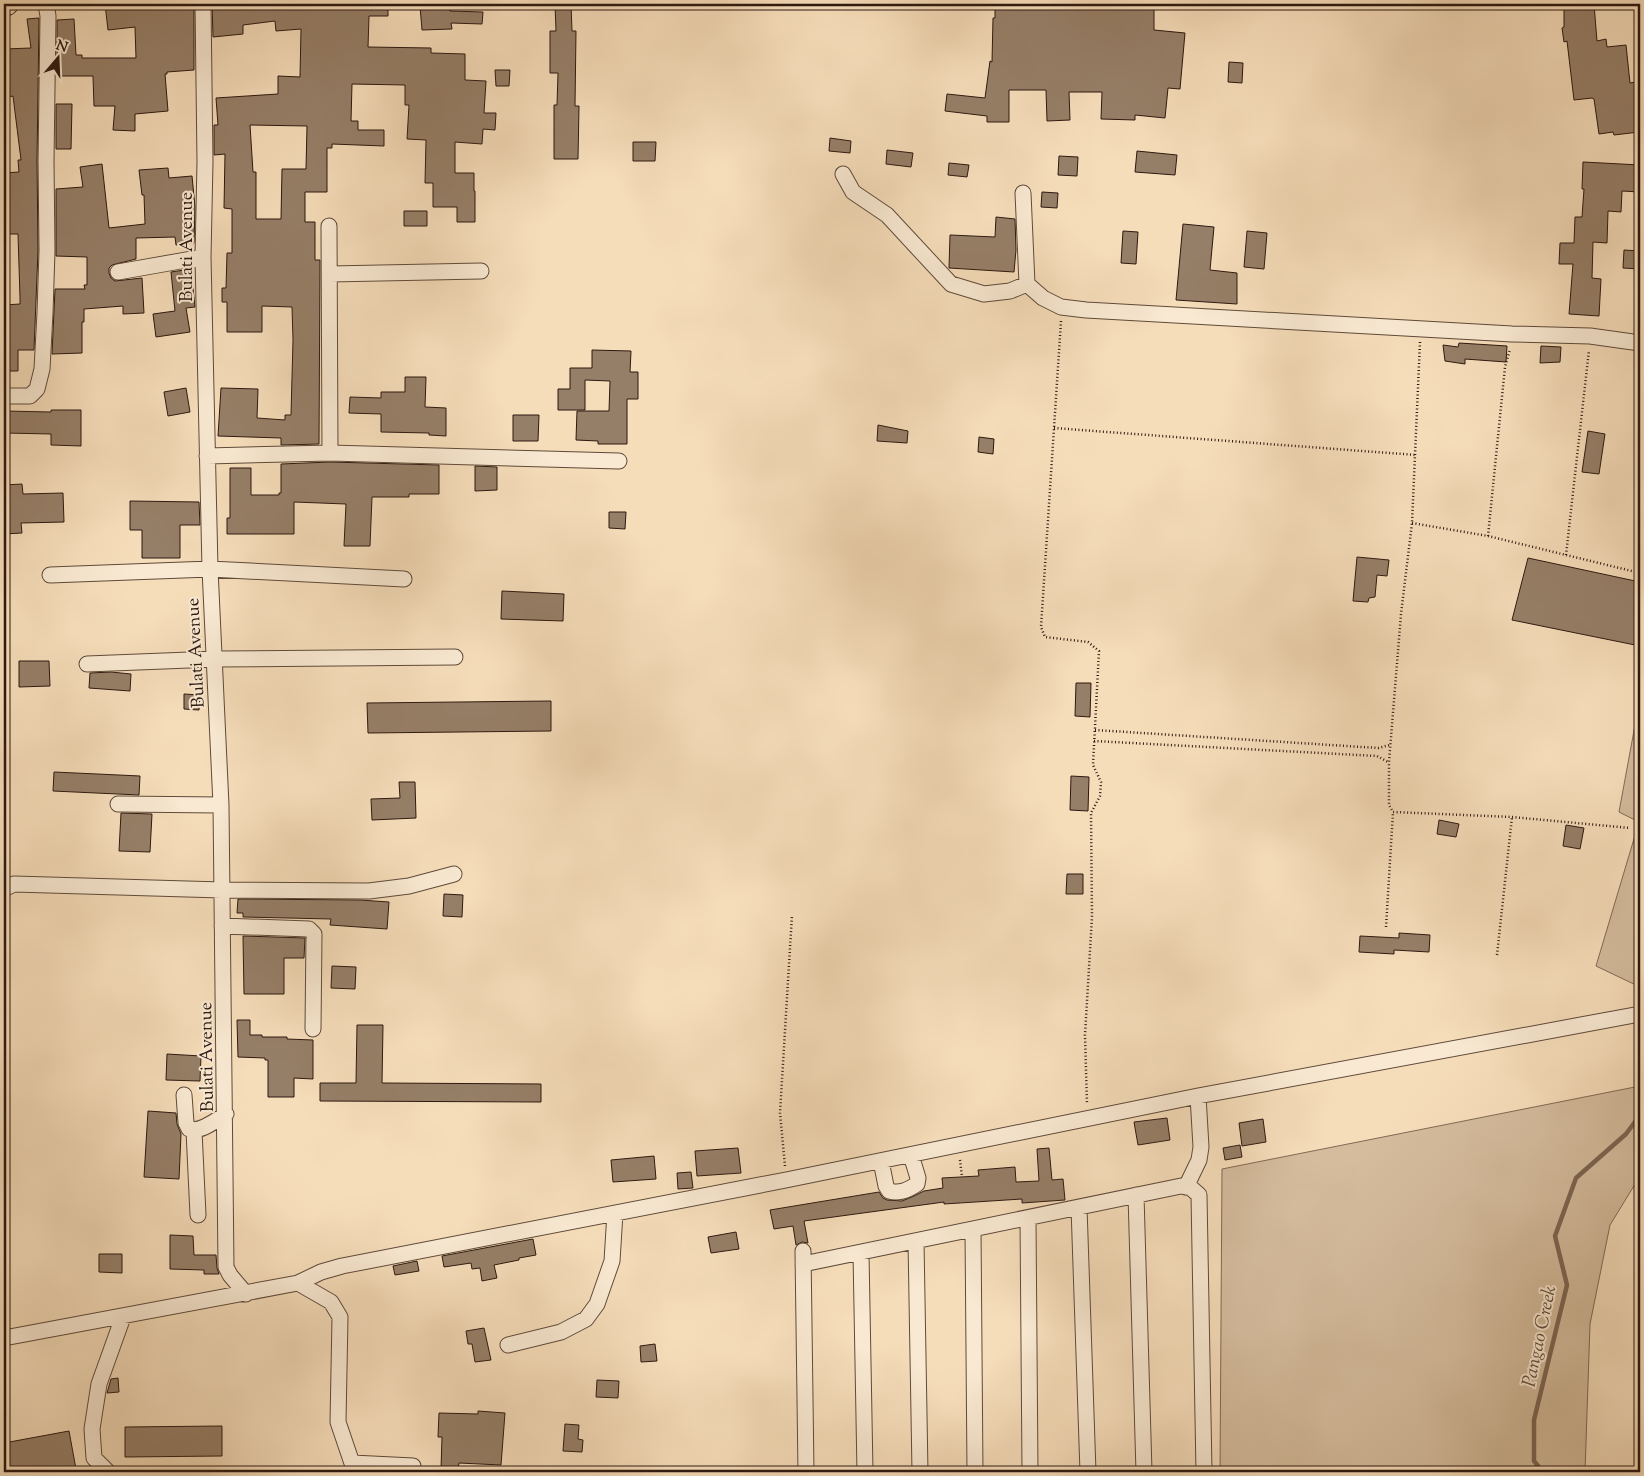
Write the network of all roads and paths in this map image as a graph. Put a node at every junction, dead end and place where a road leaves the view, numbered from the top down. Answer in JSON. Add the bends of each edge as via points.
{"nodes":[{"id":1,"x":46,"y":4,"type":"edge"},
{"id":2,"x":202,"y":4,"type":"edge"},
{"id":3,"x":843,"y":174,"type":"dead end"},
{"id":4,"x":1023,"y":193,"type":"dead end"},
{"id":5,"x":329,"y":226,"type":"dead end"},
{"id":6,"x":203,"y":257,"type":"junction"},
{"id":7,"x":480,"y":271,"type":"dead end"},
{"id":8,"x":118,"y":272,"type":"dead end"},
{"id":9,"x":330,"y":274,"type":"junction"},
{"id":10,"x":1027,"y":284,"type":"junction"},
{"id":11,"x":1061,"y":307,"type":"junction"},
{"id":12,"x":1421,"y":328,"type":"junction"},
{"id":13,"x":1512,"y":334,"type":"junction"},
{"id":14,"x":1590,"y":336,"type":"junction"},
{"id":15,"x":1640,"y":343,"type":"edge"},
{"id":16,"x":4,"y":396,"type":"edge"},
{"id":17,"x":1054,"y":428,"type":"junction"},
{"id":18,"x":330,"y":453,"type":"junction"},
{"id":19,"x":1416,"y":455,"type":"junction"},
{"id":20,"x":207,"y":456,"type":"junction"},
{"id":21,"x":619,"y":461,"type":"dead end"},
{"id":22,"x":1412,"y":523,"type":"junction"},
{"id":23,"x":1488,"y":536,"type":"junction"},
{"id":24,"x":1566,"y":555,"type":"junction"},
{"id":25,"x":210,"y":569,"type":"junction"},
{"id":26,"x":1640,"y":573,"type":"edge"},
{"id":27,"x":50,"y":575,"type":"dead end"},
{"id":28,"x":404,"y":579,"type":"dead end"},
{"id":29,"x":455,"y":657,"type":"dead end"},
{"id":30,"x":215,"y":659,"type":"junction"},
{"id":31,"x":88,"y":664,"type":"dead end"},
{"id":32,"x":1095,"y":730,"type":"junction"},
{"id":33,"x":1094,"y":741,"type":"junction"},
{"id":34,"x":1390,"y":745,"type":"junction"},
{"id":35,"x":1389,"y":762,"type":"junction"},
{"id":36,"x":118,"y":804,"type":"dead end"},
{"id":37,"x":221,"y":805,"type":"junction"},
{"id":38,"x":1393,"y":812,"type":"junction"},
{"id":39,"x":1512,"y":817,"type":"junction"},
{"id":40,"x":1630,"y":828,"type":"dead end"},
{"id":41,"x":454,"y":874,"type":"dead end"},
{"id":42,"x":4,"y":889,"type":"edge"},
{"id":43,"x":222,"y":890,"type":"junction"},
{"id":44,"x":792,"y":915,"type":"dead end"},
{"id":45,"x":222,"y":926,"type":"junction"},
{"id":46,"x":1386,"y":927,"type":"dead end"},
{"id":47,"x":1497,"y":955,"type":"dead end"},
{"id":48,"x":1640,"y":1014,"type":"edge"},
{"id":49,"x":313,"y":1029,"type":"dead end"},
{"id":50,"x":184,"y":1095,"type":"dead end"},
{"id":51,"x":1198,"y":1096,"type":"junction"},
{"id":52,"x":226,"y":1114,"type":"junction"},
{"id":53,"x":1087,"y":1120,"type":"junction"},
{"id":54,"x":194,"y":1131,"type":"junction"},
{"id":55,"x":911,"y":1155,"type":"junction"},
{"id":56,"x":882,"y":1161,"type":"junction"},
{"id":57,"x":786,"y":1180,"type":"junction"},
{"id":58,"x":1186,"y":1186,"type":"junction"},
{"id":59,"x":1136,"y":1196,"type":"junction"},
{"id":60,"x":1079,"y":1207,"type":"junction"},
{"id":61,"x":615,"y":1214,"type":"junction"},
{"id":62,"x":198,"y":1215,"type":"dead end"},
{"id":63,"x":1028,"y":1218,"type":"junction"},
{"id":64,"x":974,"y":1229,"type":"junction"},
{"id":65,"x":916,"y":1241,"type":"junction"},
{"id":66,"x":861,"y":1253,"type":"junction"},
{"id":67,"x":298,"y":1283,"type":"junction"},
{"id":68,"x":246,"y":1294,"type":"junction"},
{"id":69,"x":123,"y":1317,"type":"junction"},
{"id":70,"x":4,"y":1338,"type":"edge"},
{"id":71,"x":508,"y":1345,"type":"dead end"},
{"id":72,"x":413,"y":1466,"type":"dead end"},
{"id":73,"x":354,"y":1468,"type":"edge"},
{"id":74,"x":108,"y":1472,"type":"edge"},
{"id":75,"x":806,"y":1472,"type":"edge"},
{"id":76,"x":865,"y":1472,"type":"edge"},
{"id":77,"x":920,"y":1472,"type":"edge"},
{"id":78,"x":975,"y":1472,"type":"edge"},
{"id":79,"x":1030,"y":1472,"type":"edge"},
{"id":80,"x":1088,"y":1472,"type":"edge"},
{"id":81,"x":1144,"y":1472,"type":"edge"},
{"id":82,"x":1204,"y":1472,"type":"edge"}],
"edges":[{"from":1,"to":16,"type":"street","via":[[47,251],[42,369],[37,389],[30,396]]},
{"from":2,"to":6,"type":"street","name":"Bulati Avenue"},
{"from":3,"to":10,"type":"street","via":[[854,192],[887,215],[951,284],[984,294],[1010,291]]},
{"from":4,"to":10,"type":"street"},
{"from":5,"to":9,"type":"street"},
{"from":6,"to":8,"type":"street"},
{"from":6,"to":20,"type":"street","name":"Bulati Avenue"},
{"from":7,"to":9,"type":"street"},
{"from":9,"to":18,"type":"street"},
{"from":10,"to":11,"type":"street","via":[[1043,298]]},
{"from":11,"to":12,"type":"street"},
{"from":11,"to":17,"type":"path"},
{"from":12,"to":13,"type":"street"},
{"from":12,"to":19,"type":"path"},
{"from":13,"to":14,"type":"street"},
{"from":13,"to":23,"type":"path","via":[[1505,367]]},
{"from":14,"to":15,"type":"street"},
{"from":14,"to":24,"type":"path"},
{"from":17,"to":19,"type":"path"},
{"from":17,"to":32,"type":"path","via":[[1041,627],[1045,638],[1088,642],[1099,651]]},
{"from":18,"to":20,"type":"street"},
{"from":18,"to":21,"type":"street"},
{"from":19,"to":22,"type":"path"},
{"from":20,"to":25,"type":"street","name":"Bulati Avenue"},
{"from":22,"to":23,"type":"path"},
{"from":22,"to":34,"type":"path"},
{"from":23,"to":24,"type":"path"},
{"from":24,"to":26,"type":"path"},
{"from":25,"to":27,"type":"street"},
{"from":25,"to":28,"type":"street"},
{"from":25,"to":30,"type":"street","name":"Bulati Avenue"},
{"from":29,"to":30,"type":"street"},
{"from":30,"to":31,"type":"street"},
{"from":30,"to":37,"type":"street","name":"Bulati Avenue"},
{"from":32,"to":33,"type":"path"},
{"from":32,"to":34,"type":"path","via":[[1378,748]]},
{"from":33,"to":35,"type":"path","via":[[1377,756]]},
{"from":33,"to":53,"type":"path","via":[[1093,765],[1101,782],[1100,796],[1091,813],[1092,917],[1085,1035]]},
{"from":34,"to":35,"type":"path"},
{"from":35,"to":38,"type":"path","via":[[1389,805]]},
{"from":36,"to":37,"type":"street"},
{"from":37,"to":43,"type":"street","name":"Bulati Avenue"},
{"from":38,"to":39,"type":"path"},
{"from":38,"to":46,"type":"path"},
{"from":39,"to":40,"type":"path"},
{"from":39,"to":47,"type":"path"},
{"from":41,"to":43,"type":"street","via":[[409,886],[369,891]]},
{"from":42,"to":43,"type":"street","via":[[14,884]]},
{"from":43,"to":45,"type":"street","name":"Bulati Avenue"},
{"from":44,"to":57,"type":"path","via":[[780,1113]]},
{"from":45,"to":49,"type":"street","via":[[309,929],[314,934]]},
{"from":45,"to":52,"type":"street","name":"Bulati Avenue"},
{"from":48,"to":51,"type":"street"},
{"from":50,"to":54,"type":"street","via":[[186,1124]]},
{"from":51,"to":53,"type":"street"},
{"from":51,"to":58,"type":"street","via":[[1202,1147]]},
{"from":52,"to":54,"type":"street"},
{"from":52,"to":68,"type":"street","name":"Bulati Avenue","via":[[226,1268]]},
{"from":53,"to":55,"type":"street"},
{"from":54,"to":62,"type":"street"},
{"from":55,"to":56,"type":"street"},
{"from":55,"to":56,"type":"street","via":[[917,1184],[897,1193],[889,1191],[886,1186]]},
{"from":56,"to":57,"type":"street"},
{"from":57,"to":61,"type":"street"},
{"from":58,"to":59,"type":"street"},
{"from":58,"to":82,"type":"street","via":[[1199,1195]]},
{"from":59,"to":60,"type":"street"},
{"from":59,"to":81,"type":"street"},
{"from":60,"to":63,"type":"street"},
{"from":60,"to":80,"type":"street"},
{"from":61,"to":67,"type":"street","via":[[342,1266]]},
{"from":61,"to":71,"type":"street","via":[[612,1261],[597,1304],[586,1319],[562,1332]]},
{"from":63,"to":64,"type":"street"},
{"from":63,"to":79,"type":"street"},
{"from":64,"to":65,"type":"street"},
{"from":64,"to":78,"type":"street"},
{"from":65,"to":66,"type":"street"},
{"from":65,"to":77,"type":"street"},
{"from":66,"to":75,"type":"street","via":[[803,1258]]},
{"from":66,"to":76,"type":"street"},
{"from":67,"to":68,"type":"street"},
{"from":67,"to":73,"type":"street","via":[[331,1302],[340,1317],[338,1422]]},
{"from":68,"to":69,"type":"street"},
{"from":69,"to":70,"type":"street"},
{"from":69,"to":74,"type":"street","via":[[99,1384],[92,1429],[94,1458]]},
{"from":72,"to":73,"type":"street"}]}
